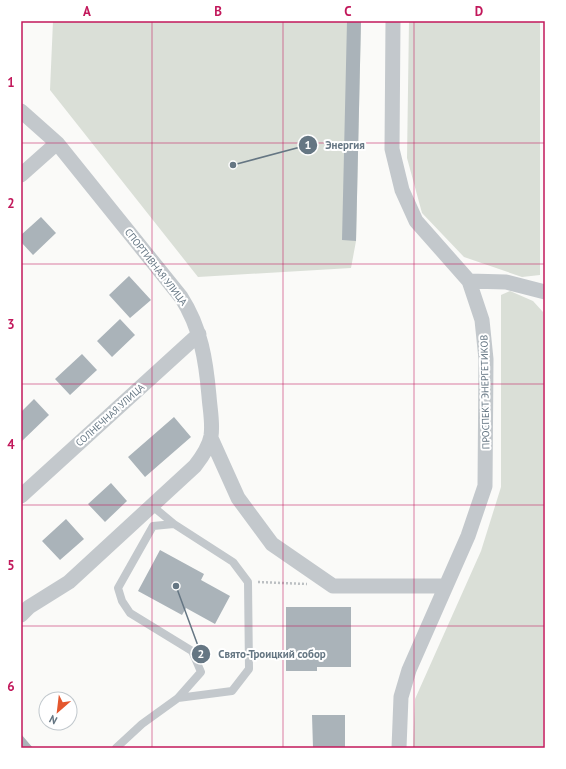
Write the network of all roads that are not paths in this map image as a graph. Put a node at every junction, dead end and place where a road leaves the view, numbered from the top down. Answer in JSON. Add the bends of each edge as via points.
{"nodes":[{"id":1,"x":393,"y":21,"type":"edge"},
{"id":2,"x":21,"y":111,"type":"edge"},
{"id":3,"x":57,"y":143,"type":"junction"},
{"id":4,"x":21,"y":175,"type":"edge"},
{"id":5,"x":469,"y":281,"type":"junction"},
{"id":6,"x":545,"y":292,"type":"edge"},
{"id":7,"x":199,"y":334,"type":"junction"},
{"id":8,"x":211,"y":438,"type":"junction"},
{"id":9,"x":21,"y":496,"type":"edge"},
{"id":10,"x":151,"y":505,"type":"junction"},
{"id":11,"x":174,"y":524,"type":"junction"},
{"id":12,"x":445,"y":586,"type":"junction"},
{"id":13,"x":21,"y":615,"type":"edge"},
{"id":14,"x":178,"y":698,"type":"junction"},
{"id":15,"x":116,"y":748,"type":"edge"},
{"id":16,"x":399,"y":748,"type":"edge"}],
"edges":[{"from":1,"to":5,"type":"street","name":"ПРОСПЕКТ ЭНЕРГЕТИКОВ","via":[[392,149],[402,190],[416,221]]},
{"from":2,"to":3,"type":"street","name":"СПОРТИВНАЯ УЛИЦА"},
{"from":3,"to":4,"type":"street"},
{"from":3,"to":7,"type":"street","name":"СПОРТИВНАЯ УЛИЦА","via":[[181,297],[192,314]]},
{"from":5,"to":6,"type":"street","via":[[506,282]]},
{"from":5,"to":12,"type":"street","name":"ПРОСПЕКТ ЭНЕРГЕТИКОВ","via":[[482,320],[486,359],[485,486],[468,536]]},
{"from":7,"to":8,"type":"street","name":"СПОРТИВНАЯ УЛИЦА","via":[[206,361],[212,422]]},
{"from":7,"to":9,"type":"street","name":"СОЛНЕЧНАЯ УЛИЦА"},
{"from":8,"to":10,"type":"street","name":"СПОРТИВНАЯ УЛИЦА","via":[[195,466]]},
{"from":8,"to":12,"type":"street","via":[[238,498],[272,544],[333,586]]},
{"from":10,"to":11,"type":"lane"},
{"from":10,"to":13,"type":"street","name":"СПОРТИВНАЯ УЛИЦА","via":[[69,582],[29,607]]},
{"from":11,"to":14,"type":"lane","via":[[153,526],[118,588],[130,614],[192,651],[201,672]]},
{"from":11,"to":14,"type":"lane","via":[[233,562],[248,582],[249,669],[232,692]]},
{"from":12,"to":16,"type":"street","name":"ПРОСПЕКТ ЭНЕРГЕТИКОВ","via":[[409,670],[401,697]]},
{"from":14,"to":15,"type":"lane","via":[[142,724]]}]}
